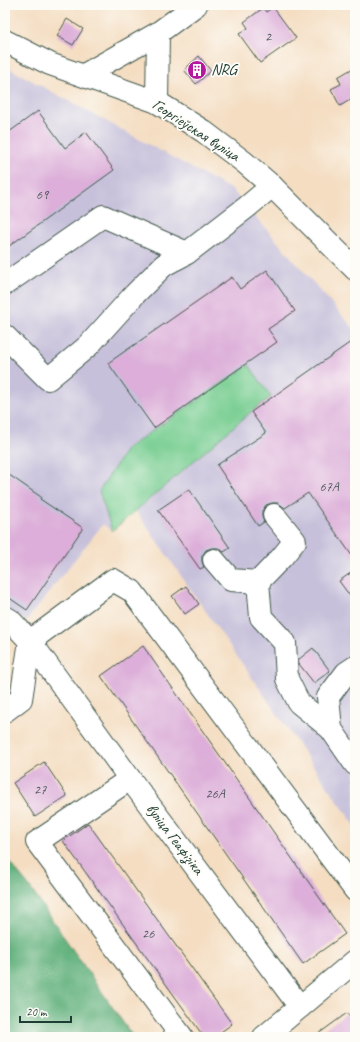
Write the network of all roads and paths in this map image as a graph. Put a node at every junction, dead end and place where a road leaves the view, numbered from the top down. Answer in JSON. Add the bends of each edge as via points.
{"nodes":[{"id":1,"x":196,"y":5,"type":"edge"},
{"id":2,"x":158,"y":33,"type":"junction"},
{"id":3,"x":5,"y":41,"type":"edge"},
{"id":4,"x":84,"y":75,"type":"junction"},
{"id":5,"x":157,"y":102,"type":"junction"},
{"id":6,"x":272,"y":186,"type":"junction"},
{"id":7,"x":187,"y":253,"type":"junction"},
{"id":8,"x":355,"y":269,"type":"edge"},
{"id":9,"x":5,"y":284,"type":"edge"},
{"id":10,"x":5,"y":336,"type":"edge"},
{"id":11,"x":274,"y":516,"type":"dead end"},
{"id":12,"x":214,"y":560,"type":"dead end"},
{"id":13,"x":258,"y":582,"type":"junction"},
{"id":14,"x":5,"y":617,"type":"edge"},
{"id":15,"x":30,"y":641,"type":"junction"},
{"id":16,"x":355,"y":667,"type":"edge"},
{"id":17,"x":5,"y":712,"type":"edge"},
{"id":18,"x":331,"y":729,"type":"junction"},
{"id":19,"x":355,"y":764,"type":"edge"},
{"id":20,"x":130,"y":779,"type":"junction"},
{"id":21,"x":355,"y":890,"type":"edge"},
{"id":22,"x":355,"y":961,"type":"edge"},
{"id":23,"x":300,"y":1007,"type":"junction"},
{"id":24,"x":182,"y":1037,"type":"edge"},
{"id":25,"x":264,"y":1037,"type":"edge"}],
"edges":[{"from":1,"to":2,"type":"street"},
{"from":2,"to":4,"type":"street"},
{"from":2,"to":5,"type":"street"},
{"from":3,"to":4,"type":"street","name":"Георгіеўская вуліца","via":[[50,64]]},
{"from":4,"to":5,"type":"street","name":"Георгіеўская вуліца"},
{"from":5,"to":6,"type":"street","name":"Георгіеўская вуліца","via":[[204,131]]},
{"from":6,"to":7,"type":"street"},
{"from":6,"to":8,"type":"street","name":"Георгіеўская вуліца"},
{"from":7,"to":9,"type":"street","via":[[103,216]]},
{"from":7,"to":10,"type":"street","via":[[164,265],[88,346],[48,379]]},
{"from":11,"to":13,"type":"street","via":[[295,541]]},
{"from":12,"to":13,"type":"street","via":[[231,580]]},
{"from":13,"to":18,"type":"street","via":[[261,617],[285,643],[287,679],[299,703]]},
{"from":14,"to":15,"type":"street","name":"вуліца Геафізіка"},
{"from":15,"to":17,"type":"street","via":[[21,699]]},
{"from":15,"to":20,"type":"street","name":"вуліца Геафізіка"},
{"from":15,"to":21,"type":"street","via":[[113,580],[132,591]]},
{"from":16,"to":18,"type":"street","via":[[346,674],[328,697]]},
{"from":18,"to":19,"type":"street"},
{"from":20,"to":23,"type":"street","name":"вуліца Геафізіка"},
{"from":20,"to":24,"type":"street","via":[[37,842]]},
{"from":22,"to":23,"type":"street"},
{"from":23,"to":25,"type":"street"}]}
